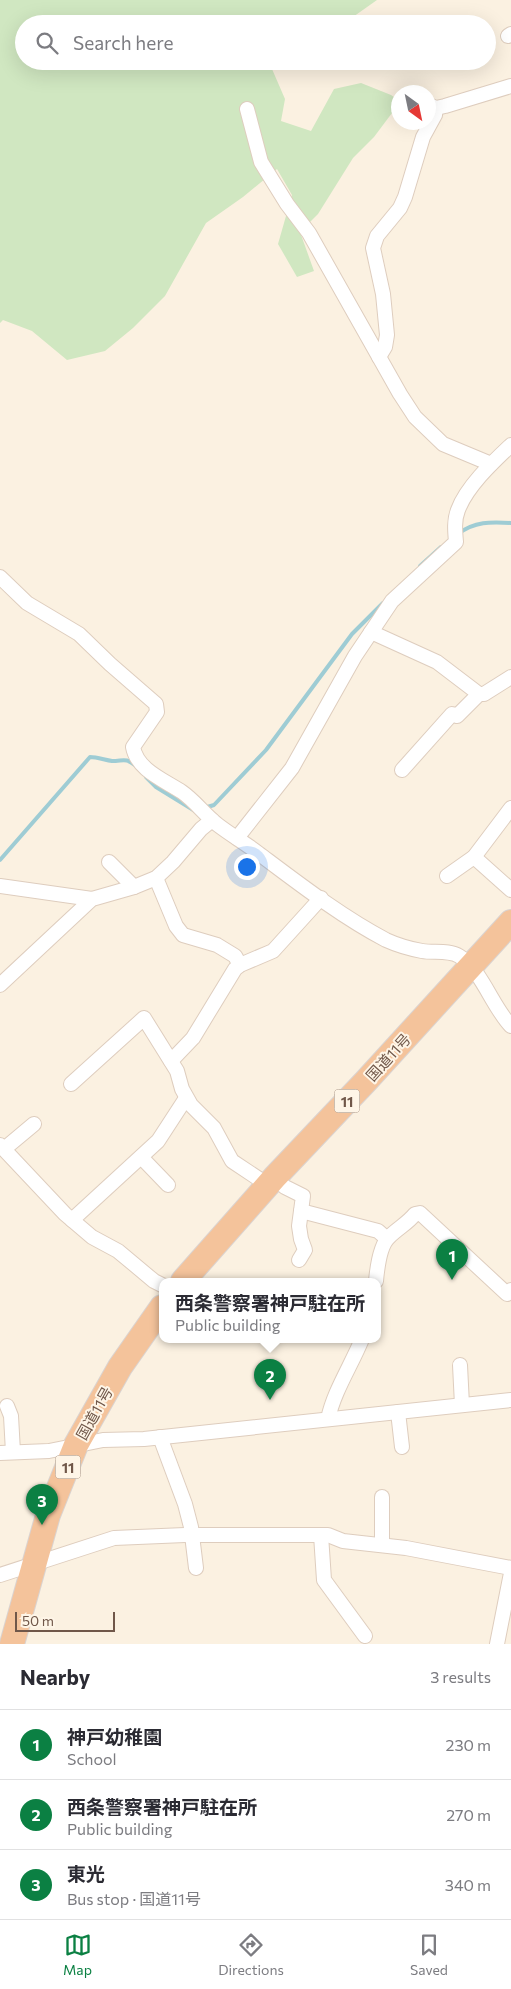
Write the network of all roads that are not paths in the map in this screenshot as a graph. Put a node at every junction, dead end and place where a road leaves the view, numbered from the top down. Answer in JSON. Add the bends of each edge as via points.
{"nodes":[{"id":1,"x":511,"y":86,"type":"edge"},
{"id":2,"x":436,"y":105,"type":"edge"},
{"id":3,"x":247,"y":109,"type":"dead end"},
{"id":4,"x":427,"y":130,"type":"edge"},
{"id":5,"x":379,"y":356,"type":"junction"},
{"id":6,"x":511,"y":445,"type":"edge"},
{"id":7,"x":491,"y":464,"type":"junction"},
{"id":8,"x":0,"y":577,"type":"edge"},
{"id":9,"x":371,"y":632,"type":"junction"},
{"id":10,"x":511,"y":677,"type":"edge"},
{"id":11,"x":479,"y":694,"type":"junction"},
{"id":12,"x":402,"y":770,"type":"dead end"},
{"id":13,"x":505,"y":809,"type":"edge"},
{"id":14,"x":212,"y":820,"type":"junction"},
{"id":15,"x":238,"y":838,"type":"junction"},
{"id":16,"x":474,"y":857,"type":"junction"},
{"id":17,"x":109,"y":862,"type":"dead end"},
{"id":18,"x":446,"y":875,"type":"dead end"},
{"id":19,"x":156,"y":878,"type":"junction"},
{"id":20,"x":0,"y":886,"type":"edge"},
{"id":21,"x":134,"y":887,"type":"junction"},
{"id":22,"x":511,"y":890,"type":"edge"},
{"id":23,"x":92,"y":898,"type":"junction"},
{"id":24,"x":321,"y":898,"type":"junction"},
{"id":25,"x":511,"y":922,"type":"edge"},
{"id":26,"x":240,"y":965,"type":"junction"},
{"id":27,"x":470,"y":967,"type":"junction"},
{"id":28,"x":0,"y":984,"type":"edge"},
{"id":29,"x":511,"y":1026,"type":"edge"},
{"id":30,"x":171,"y":1061,"type":"junction"},
{"id":31,"x":71,"y":1084,"type":"dead end"},
{"id":32,"x":186,"y":1098,"type":"junction"},
{"id":33,"x":34,"y":1124,"type":"dead end"},
{"id":34,"x":2,"y":1147,"type":"edge"},
{"id":35,"x":141,"y":1157,"type":"junction"},
{"id":36,"x":271,"y":1181,"type":"junction"},
{"id":37,"x":168,"y":1185,"type":"dead end"},
{"id":38,"x":301,"y":1211,"type":"junction"},
{"id":39,"x":72,"y":1220,"type":"junction"},
{"id":40,"x":386,"y":1238,"type":"junction"},
{"id":41,"x":299,"y":1260,"type":"dead end"},
{"id":42,"x":186,"y":1278,"type":"edge"},
{"id":43,"x":376,"y":1278,"type":"edge"},
{"id":44,"x":159,"y":1284,"type":"edge"},
{"id":45,"x":511,"y":1290,"type":"edge"},
{"id":46,"x":159,"y":1311,"type":"edge"},
{"id":47,"x":360,"y":1343,"type":"edge"},
{"id":48,"x":460,"y":1365,"type":"dead end"},
{"id":49,"x":511,"y":1400,"type":"edge"},
{"id":50,"x":462,"y":1405,"type":"junction"},
{"id":51,"x":7,"y":1406,"type":"dead end"},
{"id":52,"x":398,"y":1412,"type":"junction"},
{"id":53,"x":328,"y":1419,"type":"junction"},
{"id":54,"x":160,"y":1437,"type":"junction"},
{"id":55,"x":76,"y":1445,"type":"junction"},
{"id":56,"x":402,"y":1447,"type":"dead end"},
{"id":57,"x":7,"y":1452,"type":"edge"},
{"id":58,"x":382,"y":1497,"type":"dead end"},
{"id":59,"x":192,"y":1535,"type":"junction"},
{"id":60,"x":321,"y":1535,"type":"junction"},
{"id":61,"x":382,"y":1546,"type":"junction"},
{"id":62,"x":34,"y":1562,"type":"junction"},
{"id":63,"x":196,"y":1568,"type":"dead end"},
{"id":64,"x":511,"y":1568,"type":"edge"},
{"id":65,"x":0,"y":1575,"type":"edge"},
{"id":66,"x":510,"y":1582,"type":"edge"},
{"id":67,"x":365,"y":1636,"type":"dead end"},
{"id":68,"x":12,"y":1644,"type":"edge"},
{"id":69,"x":497,"y":1644,"type":"edge"}],
"edges":[{"from":1,"to":2,"type":"street"},
{"from":3,"to":5,"type":"street","via":[[262,162],[309,233]]},
{"from":4,"to":5,"type":"street","via":[[400,208],[377,236],[373,248],[383,294],[386,335],[385,347]]},
{"from":5,"to":7,"type":"street","via":[[415,417],[429,431],[444,444]]},
{"from":6,"to":7,"type":"street"},
{"from":7,"to":9,"type":"street","via":[[458,509],[456,542],[392,602]]},
{"from":8,"to":14,"type":"street","via":[[27,603],[79,634],[156,704],[157,712],[133,747],[135,755],[144,766],[182,792]]},
{"from":9,"to":11,"type":"street","via":[[437,662]]},
{"from":9,"to":15,"type":"street","via":[[292,768]]},
{"from":10,"to":11,"type":"street"},
{"from":11,"to":12,"type":"street","via":[[457,716],[452,714]]},
{"from":13,"to":16,"type":"street"},
{"from":14,"to":15,"type":"street"},
{"from":14,"to":19,"type":"street"},
{"from":15,"to":24,"type":"street"},
{"from":16,"to":18,"type":"street"},
{"from":16,"to":22,"type":"street"},
{"from":17,"to":21,"type":"street"},
{"from":19,"to":21,"type":"street"},
{"from":19,"to":26,"type":"street","via":[[176,926],[183,934],[217,945],[234,956]]},
{"from":20,"to":23,"type":"street"},
{"from":21,"to":23,"type":"street"},
{"from":23,"to":28,"type":"street"},
{"from":24,"to":26,"type":"street","via":[[273,951]]},
{"from":24,"to":27,"type":"street","via":[[388,941],[424,952],[459,955]]},
{"from":25,"to":27,"type":"highway","name":"国道11号","number":"11"},
{"from":26,"to":30,"type":"street","via":[[193,1038]]},
{"from":27,"to":29,"type":"street"},
{"from":27,"to":36,"type":"highway","name":"国道11号","number":"11"},
{"from":30,"to":31,"type":"street","via":[[144,1018]]},
{"from":30,"to":32,"type":"street"},
{"from":32,"to":35,"type":"street","via":[[158,1141]]},
{"from":32,"to":36,"type":"street","via":[[214,1128],[232,1161]]},
{"from":33,"to":34,"type":"street"},
{"from":34,"to":39,"type":"street"},
{"from":35,"to":37,"type":"street"},
{"from":35,"to":39,"type":"street"},
{"from":36,"to":38,"type":"street","via":[[303,1196]]},
{"from":36,"to":42,"type":"highway","name":"国道11号","number":"11"},
{"from":38,"to":40,"type":"street","via":[[378,1231]]},
{"from":38,"to":41,"type":"street","via":[[299,1232],[305,1250]]},
{"from":39,"to":44,"type":"street"},
{"from":40,"to":43,"type":"street"},
{"from":40,"to":45,"type":"street","via":[[420,1213],[507,1294]]},
{"from":46,"to":55,"type":"highway","name":"国道11号","number":"11","via":[[120,1367]]},
{"from":47,"to":53,"type":"street","via":[[331,1402]]},
{"from":48,"to":50,"type":"street"},
{"from":49,"to":50,"type":"street"},
{"from":50,"to":52,"type":"street"},
{"from":51,"to":57,"type":"street","via":[[11,1416]]},
{"from":52,"to":53,"type":"street"},
{"from":52,"to":56,"type":"street"},
{"from":53,"to":54,"type":"street"},
{"from":54,"to":55,"type":"street"},
{"from":54,"to":59,"type":"street","via":[[185,1504]]},
{"from":55,"to":57,"type":"street","via":[[49,1451]]},
{"from":55,"to":62,"type":"highway","name":"国道11号","number":"11","via":[[48,1515]]},
{"from":58,"to":61,"type":"street"},
{"from":59,"to":60,"type":"street"},
{"from":59,"to":62,"type":"street","via":[[114,1538]]},
{"from":59,"to":63,"type":"street"},
{"from":60,"to":61,"type":"street"},
{"from":60,"to":67,"type":"street","via":[[324,1580]]},
{"from":61,"to":64,"type":"street"},
{"from":62,"to":65,"type":"street"},
{"from":62,"to":68,"type":"highway","name":"国道11号","number":"11"},
{"from":66,"to":69,"type":"street"}]}
